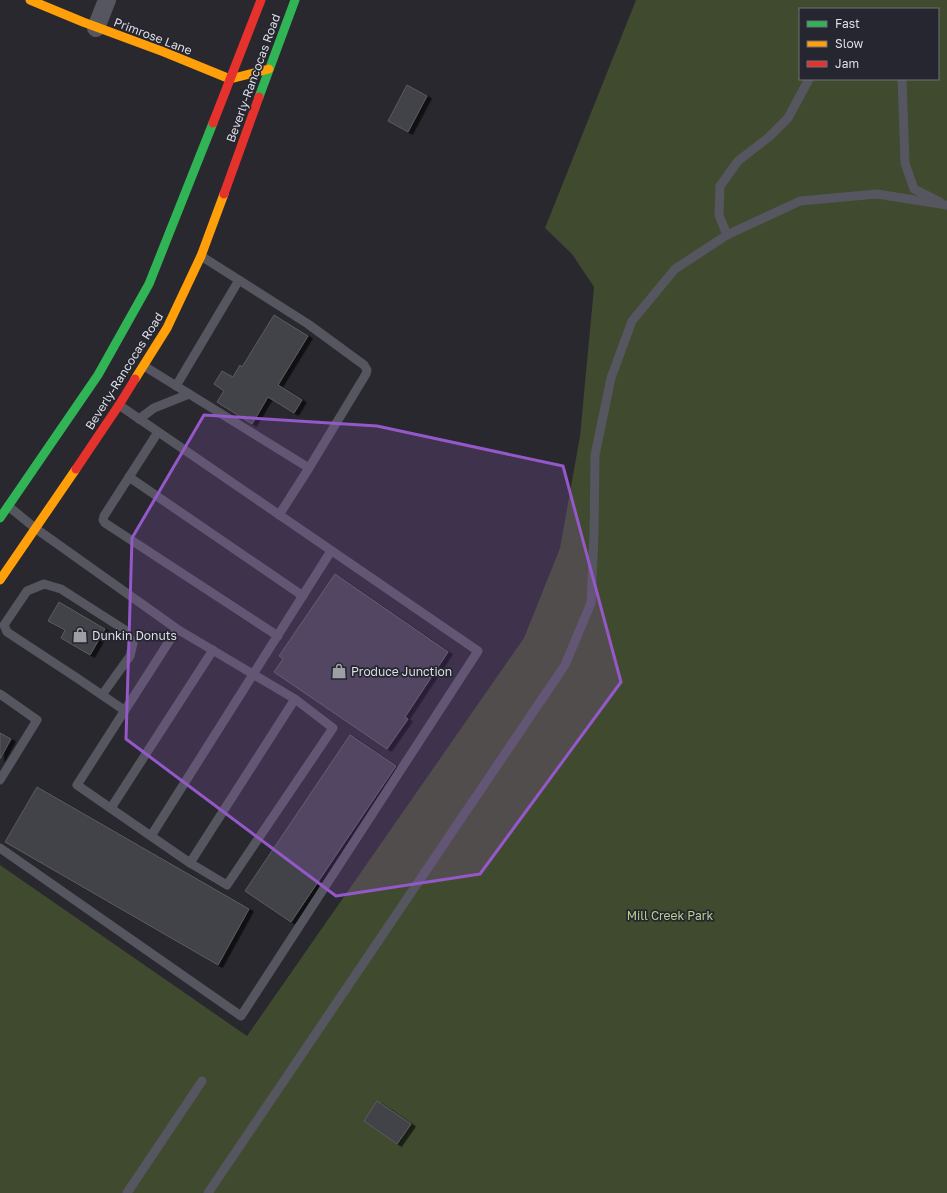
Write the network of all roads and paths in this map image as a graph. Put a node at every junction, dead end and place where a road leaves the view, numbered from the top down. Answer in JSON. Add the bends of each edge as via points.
{"nodes":[{"id":1,"x":30,"y":0,"type":"edge"},
{"id":2,"x":107,"y":0,"type":"edge"},
{"id":3,"x":261,"y":0,"type":"edge"},
{"id":4,"x":295,"y":0,"type":"edge"},
{"id":5,"x":96,"y":28,"type":"junction"},
{"id":6,"x":269,"y":69,"type":"junction"},
{"id":7,"x":230,"y":79,"type":"junction"},
{"id":8,"x":808,"y":80,"type":"edge"},
{"id":9,"x":902,"y":80,"type":"edge"},
{"id":10,"x":947,"y":205,"type":"edge"},
{"id":11,"x":727,"y":235,"type":"junction"},
{"id":12,"x":201,"y":256,"type":"junction"},
{"id":13,"x":239,"y":280,"type":"junction"},
{"id":14,"x":144,"y":366,"type":"junction"},
{"id":15,"x":176,"y":386,"type":"junction"},
{"id":16,"x":189,"y":394,"type":"junction"},
{"id":17,"x":119,"y":405,"type":"junction"},
{"id":18,"x":139,"y":419,"type":"junction"},
{"id":19,"x":158,"y":432,"type":"junction"},
{"id":20,"x":309,"y":468,"type":"junction"},
{"id":21,"x":129,"y":477,"type":"junction"},
{"id":22,"x":8,"y":506,"type":"junction"},
{"id":23,"x":280,"y":515,"type":"junction"},
{"id":24,"x":0,"y":518,"type":"edge"},
{"id":25,"x":36,"y":528,"type":"junction"},
{"id":26,"x":331,"y":551,"type":"junction"},
{"id":27,"x":0,"y":580,"type":"edge"},
{"id":28,"x":303,"y":596,"type":"junction"},
{"id":29,"x":177,"y":629,"type":"junction"},
{"id":30,"x":278,"y":636,"type":"junction"},
{"id":31,"x":213,"y":650,"type":"junction"},
{"id":32,"x":254,"y":675,"type":"junction"},
{"id":33,"x":0,"y":694,"type":"edge"},
{"id":34,"x":102,"y":695,"type":"junction"},
{"id":35,"x":295,"y":699,"type":"junction"},
{"id":36,"x":124,"y":710,"type":"junction"},
{"id":37,"x":0,"y":780,"type":"edge"},
{"id":38,"x":111,"y":808,"type":"junction"},
{"id":39,"x":152,"y":836,"type":"junction"},
{"id":40,"x":0,"y":848,"type":"edge"},
{"id":41,"x":190,"y":862,"type":"junction"},
{"id":42,"x":202,"y":1081,"type":"dead end"},
{"id":43,"x":127,"y":1193,"type":"edge"},
{"id":44,"x":208,"y":1193,"type":"edge"}],
"edges":[{"from":1,"to":5,"type":"main road","name":"Primrose Lane"},
{"from":2,"to":5,"type":"street"},
{"from":3,"to":7,"type":"main road","name":"Beverly-Rancocas Road"},
{"from":4,"to":6,"type":"main road","name":"Beverly-Rancocas Road"},
{"from":5,"to":7,"type":"main road","name":"Primrose Lane"},
{"from":6,"to":7,"type":"main road"},
{"from":6,"to":12,"type":"main road","name":"Beverly-Rancocas Road"},
{"from":7,"to":22,"type":"main road","name":"Beverly-Rancocas Road","via":[[149,284],[98,374]]},
{"from":8,"to":11,"type":"lane","via":[[788,118],[769,137],[738,161],[720,186],[719,215]]},
{"from":9,"to":10,"type":"lane","via":[[905,163],[914,189]]},
{"from":10,"to":11,"type":"lane","via":[[877,194],[800,201]]},
{"from":11,"to":44,"type":"lane","via":[[675,268],[632,321],[621,350],[611,378],[595,455],[591,603],[565,665]]},
{"from":12,"to":13,"type":"lane"},
{"from":12,"to":14,"type":"main road","name":"Beverly-Rancocas Road","via":[[167,328]]},
{"from":13,"to":15,"type":"lane"},
{"from":13,"to":20,"type":"lane","via":[[308,324],[364,365],[367,370]]},
{"from":14,"to":15,"type":"lane"},
{"from":14,"to":17,"type":"main road","name":"Beverly-Rancocas Road"},
{"from":15,"to":16,"type":"lane"},
{"from":16,"to":18,"type":"lane","via":[[154,408]]},
{"from":16,"to":20,"type":"lane"},
{"from":17,"to":18,"type":"lane"},
{"from":17,"to":25,"type":"main road","name":"Beverly-Rancocas Road"},
{"from":18,"to":19,"type":"lane"},
{"from":19,"to":21,"type":"lane"},
{"from":19,"to":23,"type":"lane"},
{"from":20,"to":23,"type":"lane"},
{"from":21,"to":28,"type":"lane"},
{"from":21,"to":30,"type":"lane","via":[[104,516],[105,523]]},
{"from":22,"to":24,"type":"main road","name":"Beverly-Rancocas Road"},
{"from":22,"to":25,"type":"lane"},
{"from":23,"to":26,"type":"lane"},
{"from":25,"to":27,"type":"main road","name":"Beverly-Rancocas Road"},
{"from":25,"to":29,"type":"lane"},
{"from":26,"to":28,"type":"lane"},
{"from":26,"to":40,"type":"lane","via":[[478,651],[241,1016]]},
{"from":28,"to":30,"type":"lane"},
{"from":29,"to":31,"type":"lane"},
{"from":29,"to":36,"type":"lane"},
{"from":30,"to":32,"type":"lane"},
{"from":31,"to":32,"type":"lane"},
{"from":31,"to":38,"type":"lane"},
{"from":32,"to":35,"type":"lane"},
{"from":32,"to":39,"type":"lane"},
{"from":33,"to":37,"type":"lane","via":[[37,720]]},
{"from":34,"to":34,"type":"lane","via":[[130,656],[133,643],[125,630],[62,589],[44,584],[27,591],[4,625],[7,632]]},
{"from":34,"to":36,"type":"lane"},
{"from":35,"to":41,"type":"lane"},
{"from":35,"to":41,"type":"lane","via":[[333,728],[227,885]]},
{"from":36,"to":38,"type":"lane","via":[[77,785]]},
{"from":38,"to":39,"type":"lane"},
{"from":39,"to":41,"type":"lane"},
{"from":42,"to":43,"type":"lane"}]}
